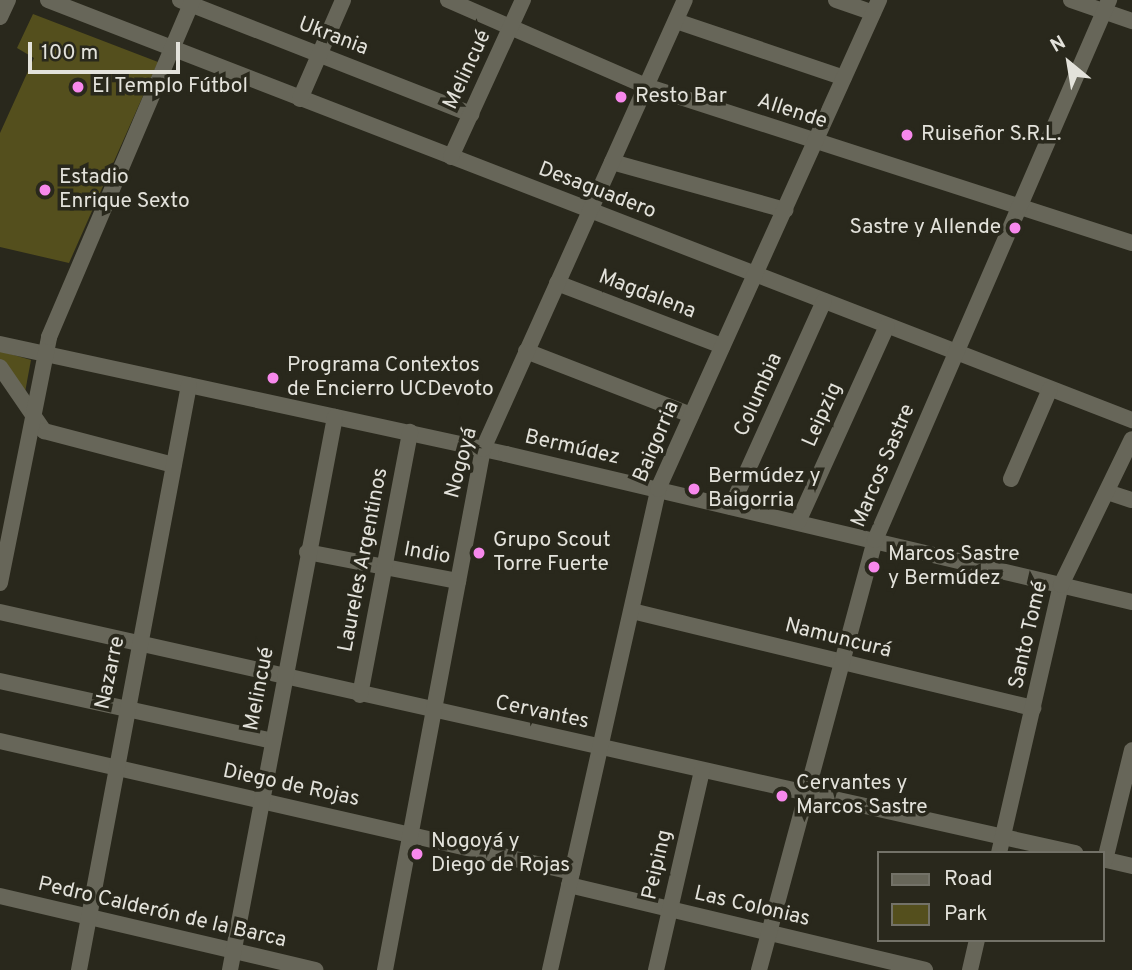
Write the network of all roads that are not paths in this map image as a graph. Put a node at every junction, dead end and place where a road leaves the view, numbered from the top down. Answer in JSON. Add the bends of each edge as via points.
{"nodes":[{"id":1,"x":8,"y":0,"type":"edge"},
{"id":2,"x":48,"y":0,"type":"edge"},
{"id":3,"x":343,"y":0,"type":"edge"},
{"id":4,"x":448,"y":0,"type":"edge"},
{"id":5,"x":523,"y":0,"type":"edge"},
{"id":6,"x":685,"y":0,"type":"edge"},
{"id":7,"x":836,"y":0,"type":"edge"},
{"id":8,"x":1071,"y":0,"type":"edge"},
{"id":9,"x":188,"y":2,"type":"edge"},
{"id":10,"x":1107,"y":6,"type":"edge"},
{"id":11,"x":876,"y":7,"type":"edge"},
{"id":12,"x":0,"y":17,"type":"edge"},
{"id":13,"x":676,"y":21,"type":"junction"},
{"id":14,"x":1132,"y":21,"type":"edge"},
{"id":15,"x":510,"y":29,"type":"junction"},
{"id":16,"x":173,"y":49,"type":"junction"},
{"id":17,"x":320,"y":54,"type":"junction"},
{"id":18,"x":844,"y":78,"type":"junction"},
{"id":19,"x":646,"y":86,"type":"junction"},
{"id":20,"x":300,"y":99,"type":"junction"},
{"id":21,"x":471,"y":114,"type":"junction"},
{"id":22,"x":816,"y":142,"type":"junction"},
{"id":23,"x":451,"y":158,"type":"junction"},
{"id":24,"x":612,"y":162,"type":"junction"},
{"id":25,"x":1018,"y":207,"type":"junction"},
{"id":26,"x":785,"y":210,"type":"junction"},
{"id":27,"x":590,"y":211,"type":"junction"},
{"id":28,"x":1132,"y":243,"type":"edge"},
{"id":29,"x":756,"y":274,"type":"junction"},
{"id":30,"x":557,"y":283,"type":"junction"},
{"id":31,"x":824,"y":301,"type":"junction"},
{"id":32,"x":887,"y":326,"type":"junction"},
{"id":33,"x":0,"y":344,"type":"edge"},
{"id":34,"x":722,"y":346,"type":"junction"},
{"id":35,"x":526,"y":351,"type":"junction"},
{"id":36,"x":45,"y":353,"type":"junction"},
{"id":37,"x":956,"y":353,"type":"junction"},
{"id":38,"x":0,"y":367,"type":"edge"},
{"id":39,"x":189,"y":385,"type":"junction"},
{"id":40,"x":1050,"y":389,"type":"junction"},
{"id":41,"x":691,"y":415,"type":"junction"},
{"id":42,"x":335,"y":417,"type":"junction"},
{"id":43,"x":33,"y":418,"type":"junction"},
{"id":44,"x":1132,"y":420,"type":"edge"},
{"id":45,"x":410,"y":432,"type":"junction"},
{"id":46,"x":1132,"y":439,"type":"edge"},
{"id":47,"x":483,"y":449,"type":"junction"},
{"id":48,"x":173,"y":465,"type":"junction"},
{"id":49,"x":1011,"y":480,"type":"dead end"},
{"id":50,"x":658,"y":489,"type":"junction"},
{"id":51,"x":1107,"y":492,"type":"junction"},
{"id":52,"x":1132,"y":500,"type":"edge"},
{"id":53,"x":731,"y":507,"type":"junction"},
{"id":54,"x":798,"y":522,"type":"junction"},
{"id":55,"x":875,"y":540,"type":"junction"},
{"id":56,"x":307,"y":552,"type":"junction"},
{"id":57,"x":384,"y":568,"type":"junction"},
{"id":58,"x":458,"y":581,"type":"junction"},
{"id":59,"x":0,"y":583,"type":"edge"},
{"id":60,"x":1062,"y":585,"type":"junction"},
{"id":61,"x":1132,"y":602,"type":"edge"},
{"id":62,"x":632,"y":611,"type":"junction"},
{"id":63,"x":0,"y":612,"type":"edge"},
{"id":64,"x":139,"y":644,"type":"junction"},
{"id":65,"x":841,"y":661,"type":"junction"},
{"id":66,"x":284,"y":678,"type":"junction"},
{"id":67,"x":0,"y":681,"type":"edge"},
{"id":68,"x":360,"y":695,"type":"junction"},
{"id":69,"x":125,"y":707,"type":"junction"},
{"id":70,"x":1034,"y":708,"type":"junction"},
{"id":71,"x":433,"y":711,"type":"junction"},
{"id":72,"x":0,"y":741,"type":"edge"},
{"id":73,"x":272,"y":741,"type":"junction"},
{"id":74,"x":600,"y":748,"type":"junction"},
{"id":75,"x":1132,"y":750,"type":"edge"},
{"id":76,"x":115,"y":767,"type":"junction"},
{"id":77,"x":702,"y":770,"type":"junction"},
{"id":78,"x":807,"y":794,"type":"junction"},
{"id":79,"x":261,"y":802,"type":"junction"},
{"id":80,"x":410,"y":833,"type":"junction"},
{"id":81,"x":1003,"y":836,"type":"junction"},
{"id":82,"x":999,"y":851,"type":"edge"},
{"id":83,"x":1067,"y":851,"type":"edge"},
{"id":84,"x":1104,"y":859,"type":"edge"},
{"id":85,"x":1132,"y":866,"type":"edge"},
{"id":86,"x":571,"y":879,"type":"junction"},
{"id":87,"x":0,"y":896,"type":"edge"},
{"id":88,"x":670,"y":909,"type":"junction"},
{"id":89,"x":89,"y":916,"type":"junction"},
{"id":90,"x":769,"y":932,"type":"junction"},
{"id":91,"x":977,"y":942,"type":"edge"},
{"id":92,"x":233,"y":952,"type":"junction"},
{"id":93,"x":294,"y":968,"type":"edge"},
{"id":94,"x":79,"y":970,"type":"edge"},
{"id":95,"x":230,"y":970,"type":"edge"},
{"id":96,"x":315,"y":970,"type":"edge"},
{"id":97,"x":385,"y":970,"type":"edge"},
{"id":98,"x":550,"y":970,"type":"edge"},
{"id":99,"x":656,"y":970,"type":"edge"},
{"id":100,"x":759,"y":970,"type":"edge"},
{"id":101,"x":925,"y":970,"type":"edge"},
{"id":102,"x":970,"y":970,"type":"edge"}],
"edges":[{"from":1,"to":12,"type":"street"},
{"from":2,"to":16,"type":"street","name":"Desaguadero"},
{"from":3,"to":17,"type":"street"},
{"from":4,"to":15,"type":"street","name":"Allende"},
{"from":5,"to":15,"type":"street","name":"Melincué"},
{"from":6,"to":13,"type":"street","name":"Nogoyá"},
{"from":7,"to":11,"type":"street"},
{"from":8,"to":10,"type":"street"},
{"from":9,"to":16,"type":"street"},
{"from":9,"to":17,"type":"street","name":"Ukrania"},
{"from":10,"to":14,"type":"street"},
{"from":10,"to":25,"type":"street","name":"Marcos Sastre"},
{"from":11,"to":18,"type":"street","name":"Baigorria"},
{"from":13,"to":18,"type":"street"},
{"from":13,"to":19,"type":"street","name":"Nogoyá"},
{"from":15,"to":19,"type":"street","name":"Allende"},
{"from":15,"to":21,"type":"street","name":"Melincué"},
{"from":16,"to":20,"type":"street","name":"Desaguadero"},
{"from":16,"to":36,"type":"street"},
{"from":17,"to":20,"type":"street"},
{"from":17,"to":21,"type":"street","name":"Ukrania"},
{"from":18,"to":22,"type":"street","name":"Baigorria"},
{"from":19,"to":22,"type":"street","name":"Allende"},
{"from":19,"to":24,"type":"street","name":"Nogoyá"},
{"from":20,"to":23,"type":"street","name":"Desaguadero"},
{"from":21,"to":23,"type":"street","name":"Melincué"},
{"from":22,"to":25,"type":"street","name":"Allende"},
{"from":22,"to":26,"type":"street","name":"Baigorria"},
{"from":23,"to":27,"type":"street","name":"Desaguadero"},
{"from":24,"to":26,"type":"street"},
{"from":24,"to":27,"type":"street","name":"Nogoyá"},
{"from":25,"to":28,"type":"street","name":"Allende"},
{"from":25,"to":37,"type":"street","name":"Marcos Sastre"},
{"from":26,"to":29,"type":"street","name":"Baigorria"},
{"from":27,"to":29,"type":"street","name":"Desaguadero"},
{"from":27,"to":30,"type":"street","name":"Nogoyá"},
{"from":29,"to":31,"type":"street","name":"Desaguadero"},
{"from":29,"to":34,"type":"street","name":"Baigorria"},
{"from":30,"to":34,"type":"street","name":"Magdalena"},
{"from":30,"to":35,"type":"street","name":"Nogoyá"},
{"from":31,"to":32,"type":"street","name":"Desaguadero"},
{"from":31,"to":53,"type":"street","name":"Columbia"},
{"from":32,"to":37,"type":"street","name":"Desaguadero"},
{"from":32,"to":54,"type":"street","name":"Leipzig"},
{"from":33,"to":36,"type":"street","name":"Bermúdez"},
{"from":34,"to":41,"type":"street","name":"Baigorria"},
{"from":35,"to":41,"type":"street"},
{"from":35,"to":47,"type":"street","name":"Nogoyá"},
{"from":36,"to":39,"type":"street","name":"Bermúdez"},
{"from":36,"to":43,"type":"street"},
{"from":37,"to":40,"type":"street","name":"Desaguadero"},
{"from":37,"to":55,"type":"street","name":"Marcos Sastre"},
{"from":38,"to":43,"type":"street"},
{"from":39,"to":42,"type":"street","name":"Bermúdez"},
{"from":39,"to":48,"type":"street","name":"Nazarre"},
{"from":40,"to":44,"type":"street","name":"Desaguadero"},
{"from":40,"to":49,"type":"street"},
{"from":41,"to":50,"type":"street","name":"Baigorria"},
{"from":42,"to":45,"type":"street","name":"Bermúdez"},
{"from":42,"to":56,"type":"street","name":"Melincué"},
{"from":43,"to":48,"type":"street","via":[[44,432]]},
{"from":43,"to":59,"type":"street"},
{"from":45,"to":47,"type":"street","name":"Bermúdez"},
{"from":45,"to":57,"type":"street","name":"Laureles Argentinos"},
{"from":46,"to":51,"type":"street","name":"Santo Tomé"},
{"from":47,"to":50,"type":"street","name":"Bermúdez"},
{"from":47,"to":58,"type":"street","name":"Nogoyá"},
{"from":48,"to":64,"type":"street","name":"Nazarre"},
{"from":50,"to":53,"type":"street","name":"Bermúdez"},
{"from":50,"to":62,"type":"street","name":"Baigorria"},
{"from":51,"to":52,"type":"street"},
{"from":51,"to":60,"type":"street","name":"Santo Tomé"},
{"from":53,"to":54,"type":"street","name":"Bermúdez"},
{"from":54,"to":55,"type":"street","name":"Bermúdez"},
{"from":55,"to":60,"type":"street","name":"Bermúdez"},
{"from":55,"to":65,"type":"street","name":"Marcos Sastre"},
{"from":56,"to":57,"type":"street","name":"Indio"},
{"from":56,"to":66,"type":"street","name":"Melincué"},
{"from":57,"to":58,"type":"street","name":"Indio"},
{"from":57,"to":68,"type":"street","name":"Laureles Argentinos"},
{"from":58,"to":71,"type":"street","name":"Nogoyá"},
{"from":60,"to":61,"type":"street","name":"Bermúdez"},
{"from":60,"to":70,"type":"street","name":"Santo Tomé"},
{"from":62,"to":65,"type":"street","name":"Namuncurá"},
{"from":62,"to":74,"type":"street","name":"Baigorria"},
{"from":63,"to":64,"type":"street","name":"Cervantes"},
{"from":64,"to":66,"type":"street","name":"Cervantes"},
{"from":64,"to":69,"type":"street","name":"Nazarre"},
{"from":65,"to":70,"type":"street","name":"Namuncurá"},
{"from":65,"to":78,"type":"street","name":"Marcos Sastre"},
{"from":66,"to":68,"type":"street","name":"Cervantes"},
{"from":66,"to":73,"type":"street","name":"Melincué"},
{"from":67,"to":69,"type":"street"},
{"from":68,"to":71,"type":"street","name":"Cervantes"},
{"from":69,"to":73,"type":"street"},
{"from":69,"to":76,"type":"street","name":"Nazarre"},
{"from":70,"to":81,"type":"street","name":"Santo Tomé"},
{"from":71,"to":74,"type":"street","name":"Cervantes"},
{"from":71,"to":80,"type":"street","name":"Nogoyá"},
{"from":72,"to":76,"type":"street","name":"Diego de Rojas"},
{"from":73,"to":79,"type":"street","name":"Melincué"},
{"from":74,"to":77,"type":"street","name":"Cervantes"},
{"from":74,"to":86,"type":"street","name":"Baigorria"},
{"from":75,"to":84,"type":"street"},
{"from":76,"to":79,"type":"street","name":"Diego de Rojas"},
{"from":76,"to":89,"type":"street","name":"Nazarre"},
{"from":77,"to":78,"type":"street","name":"Cervantes"},
{"from":77,"to":88,"type":"street","name":"Peiping"},
{"from":78,"to":81,"type":"street","name":"Cervantes"},
{"from":78,"to":90,"type":"street","name":"Marcos Sastre"},
{"from":79,"to":80,"type":"street","name":"Diego de Rojas"},
{"from":79,"to":92,"type":"street","name":"Melincué"},
{"from":80,"to":86,"type":"street","name":"Diego de Rojas"},
{"from":80,"to":97,"type":"street","name":"Nogoyá"},
{"from":81,"to":82,"type":"street","name":"Santo Tomé"},
{"from":81,"to":83,"type":"street","name":"Cervantes"},
{"from":84,"to":85,"type":"street"},
{"from":86,"to":88,"type":"street","name":"Las Colonias"},
{"from":86,"to":98,"type":"street","name":"Baigorria"},
{"from":87,"to":89,"type":"street","name":"Pedro Calderón de la Barca"},
{"from":88,"to":90,"type":"street","name":"Las Colonias"},
{"from":88,"to":99,"type":"street","name":"Peiping"},
{"from":89,"to":92,"type":"street","name":"Pedro Calderón de la Barca"},
{"from":89,"to":94,"type":"street","name":"Nazarre"},
{"from":90,"to":100,"type":"street","name":"Marcos Sastre"},
{"from":90,"to":101,"type":"street","name":"Las Colonias"},
{"from":91,"to":102,"type":"street"},
{"from":92,"to":93,"type":"street","name":"Pedro Calderón de la Barca"},
{"from":92,"to":95,"type":"street","name":"Melincué"},
{"from":93,"to":96,"type":"street","name":"Pedro Calderón de la Barca"}]}
